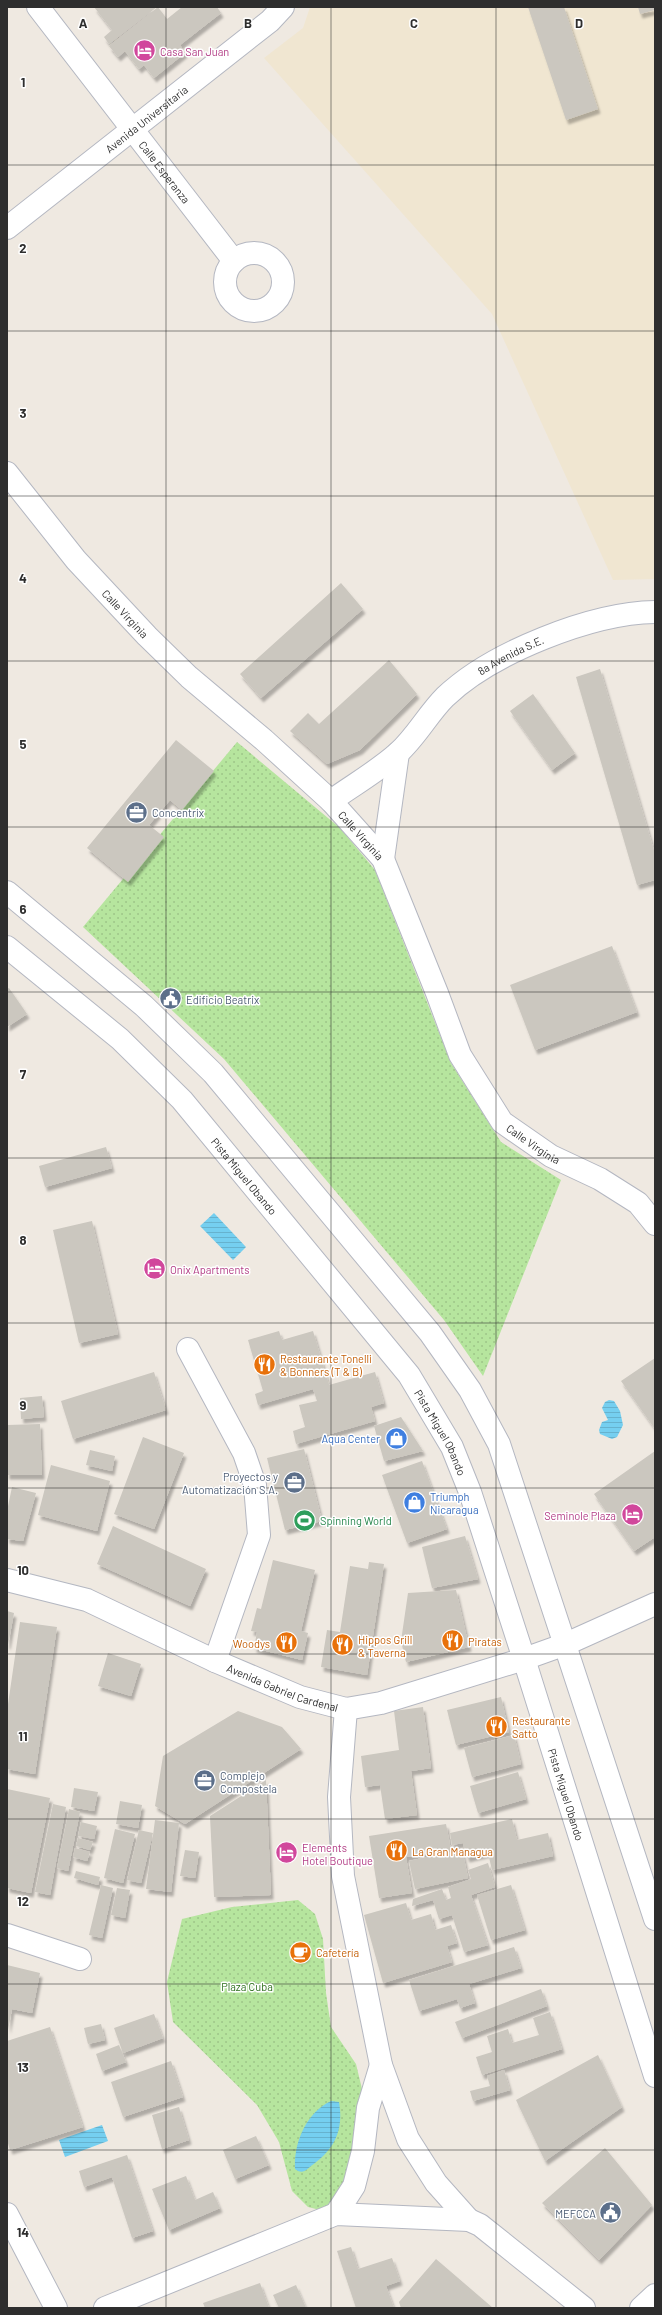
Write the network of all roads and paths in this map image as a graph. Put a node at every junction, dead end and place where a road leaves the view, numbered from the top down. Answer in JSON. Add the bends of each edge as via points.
{"nodes":[{"id":1,"x":38,"y":7,"type":"edge"},
{"id":2,"x":283,"y":7,"type":"edge"},
{"id":3,"x":134,"y":130,"type":"junction"},
{"id":4,"x":7,"y":228,"type":"edge"},
{"id":5,"x":234,"y":261,"type":"dead end"},
{"id":6,"x":7,"y":473,"type":"edge"},
{"id":7,"x":655,"y":612,"type":"edge"},
{"id":8,"x":398,"y":753,"type":"junction"},
{"id":9,"x":331,"y":801,"type":"junction"},
{"id":10,"x":383,"y":859,"type":"junction"},
{"id":11,"x":7,"y":892,"type":"edge"},
{"id":12,"x":7,"y":947,"type":"edge"},
{"id":13,"x":655,"y":1224,"type":"edge"},
{"id":14,"x":188,"y":1349,"type":"dead end"},
{"id":15,"x":7,"y":1580,"type":"edge"},
{"id":16,"x":655,"y":1604,"type":"edge"},
{"id":17,"x":566,"y":1644,"type":"junction"},
{"id":18,"x":524,"y":1659,"type":"junction"},
{"id":19,"x":215,"y":1661,"type":"junction"},
{"id":20,"x":346,"y":1709,"type":"junction"},
{"id":21,"x":655,"y":1919,"type":"edge"},
{"id":22,"x":7,"y":1935,"type":"edge"},
{"id":23,"x":80,"y":1959,"type":"dead end"},
{"id":24,"x":381,"y":2065,"type":"junction"},
{"id":25,"x":655,"y":2076,"type":"edge"},
{"id":26,"x":7,"y":2214,"type":"edge"},
{"id":27,"x":336,"y":2214,"type":"junction"},
{"id":28,"x":469,"y":2220,"type":"junction"},
{"id":29,"x":655,"y":2295,"type":"edge"},
{"id":30,"x":56,"y":2308,"type":"edge"},
{"id":31,"x":105,"y":2308,"type":"edge"},
{"id":32,"x":584,"y":2308,"type":"edge"},
{"id":33,"x":641,"y":2308,"type":"edge"}],
"edges":[{"from":1,"to":3,"type":"street","name":"Calle Esperanza"},
{"from":2,"to":3,"type":"street","name":"Avenida Universitaria","via":[[270,21]]},
{"from":3,"to":4,"type":"street","name":"Avenida Universitaria"},
{"from":3,"to":5,"type":"street","name":"Calle Esperanza"},
{"from":6,"to":9,"type":"street","name":"Calle Virginia","via":[[76,560],[147,636],[189,677]]},
{"from":7,"to":8,"type":"street","name":"8a Avenida S.E.","via":[[596,621],[516,650],[486,666],[445,697]]},
{"from":8,"to":9,"type":"street","name":"8a Avenida S.E."},
{"from":8,"to":10,"type":"street"},
{"from":9,"to":10,"type":"street","name":"Calle Virginia"},
{"from":10,"to":13,"type":"street","name":"Calle Virginia","via":[[460,1055],[502,1122],[551,1156],[600,1179],[638,1203]]},
{"from":11,"to":17,"type":"street","via":[[144,1006],[213,1073],[430,1333],[470,1390],[499,1444]]},
{"from":12,"to":18,"type":"street","name":"Pista Miguel Obando","via":[[120,1039],[182,1100],[409,1375],[452,1447],[472,1499]]},
{"from":14,"to":19,"type":"street","via":[[244,1453],[255,1485],[259,1535]]},
{"from":15,"to":19,"type":"street","name":"Avenida Gabriel Cardenal","via":[[87,1600]]},
{"from":16,"to":17,"type":"street","name":"Avenida Gabriel Cardenal","via":[[620,1622]]},
{"from":17,"to":18,"type":"street","name":"Avenida Gabriel Cardenal"},
{"from":17,"to":21,"type":"street"},
{"from":18,"to":20,"type":"street","name":"Avenida Gabriel Cardenal","via":[[381,1703]]},
{"from":18,"to":25,"type":"street","name":"Pista Miguel Obando"},
{"from":19,"to":20,"type":"street","name":"Avenida Gabriel Cardenal","via":[[300,1697]]},
{"from":20,"to":24,"type":"street","via":[[339,1797],[343,1876]]},
{"from":22,"to":23,"type":"street"},
{"from":24,"to":27,"type":"street","via":[[368,2108],[363,2151],[354,2186]]},
{"from":24,"to":28,"type":"street","via":[[408,2138],[436,2183]]},
{"from":26,"to":30,"type":"street"},
{"from":27,"to":28,"type":"street"},
{"from":27,"to":31,"type":"street"},
{"from":28,"to":32,"type":"street","via":[[480,2225]]},
{"from":29,"to":33,"type":"street"}]}
